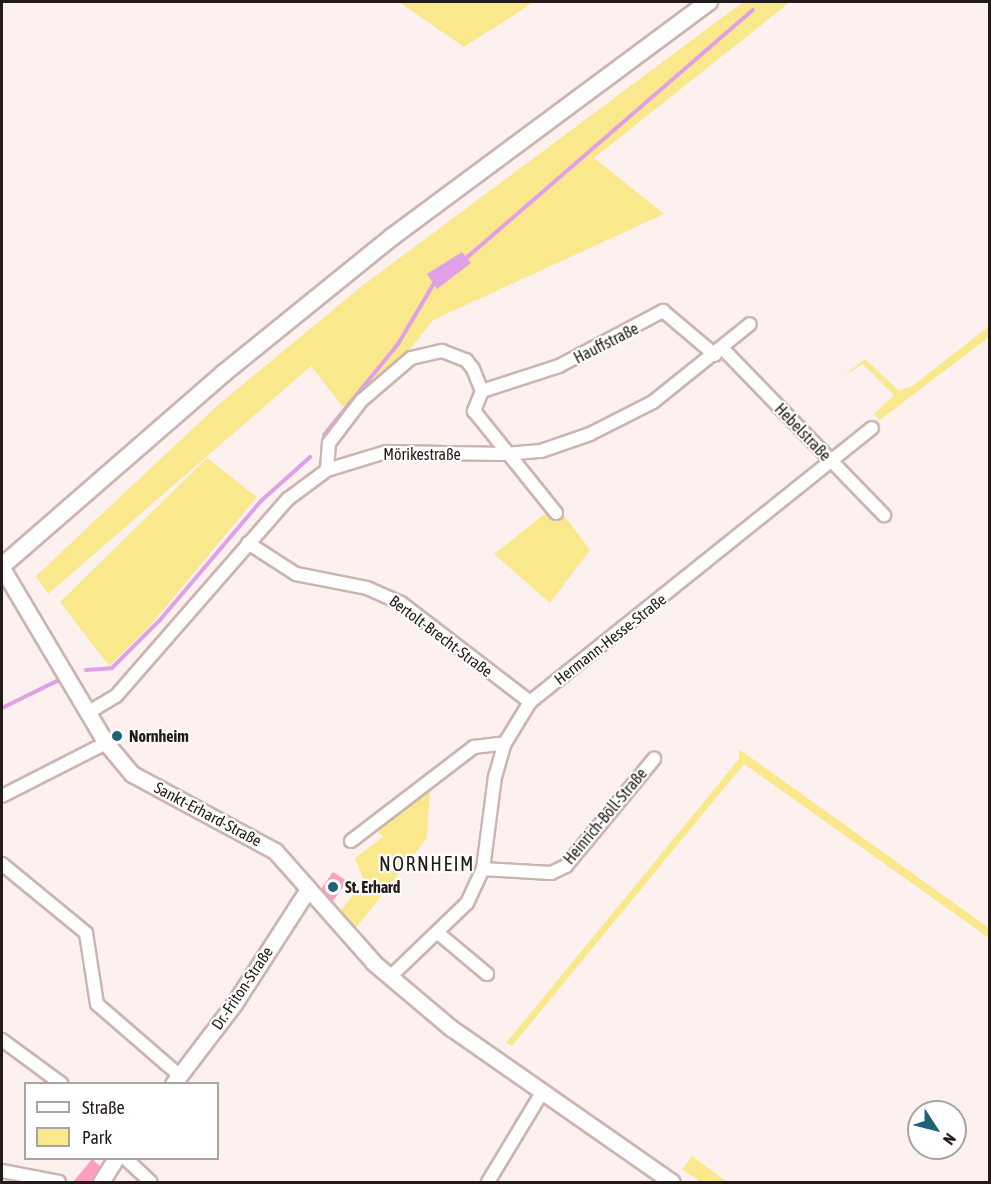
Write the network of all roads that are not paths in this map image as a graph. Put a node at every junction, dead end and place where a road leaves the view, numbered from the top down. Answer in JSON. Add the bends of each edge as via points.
{"nodes":[{"id":1,"x":709,"y":2,"type":"edge"},
{"id":2,"x":750,"y":324,"type":"dead end"},
{"id":3,"x":718,"y":352,"type":"junction"},
{"id":4,"x":482,"y":391,"type":"junction"},
{"id":5,"x":872,"y":428,"type":"dead end"},
{"id":6,"x":505,"y":454,"type":"junction"},
{"id":7,"x":831,"y":461,"type":"junction"},
{"id":8,"x":327,"y":470,"type":"junction"},
{"id":9,"x":556,"y":513,"type":"dead end"},
{"id":10,"x":884,"y":515,"type":"dead end"},
{"id":11,"x":248,"y":543,"type":"junction"},
{"id":12,"x":2,"y":567,"type":"edge"},
{"id":13,"x":530,"y":702,"type":"junction"},
{"id":14,"x":90,"y":712,"type":"junction"},
{"id":15,"x":105,"y":743,"type":"junction"},
{"id":16,"x":505,"y":744,"type":"junction"},
{"id":17,"x":654,"y":759,"type":"dead end"},
{"id":18,"x":2,"y":796,"type":"edge"},
{"id":19,"x":351,"y":841,"type":"dead end"},
{"id":20,"x":2,"y":864,"type":"edge"},
{"id":21,"x":483,"y":869,"type":"junction"},
{"id":22,"x":308,"y":889,"type":"junction"},
{"id":23,"x":438,"y":933,"type":"junction"},
{"id":24,"x":487,"y":974,"type":"dead end"},
{"id":25,"x":390,"y":977,"type":"junction"},
{"id":26,"x":2,"y":1040,"type":"edge"},
{"id":27,"x":177,"y":1080,"type":"edge"},
{"id":28,"x":61,"y":1082,"type":"edge"},
{"id":29,"x":543,"y":1091,"type":"junction"},
{"id":30,"x":115,"y":1160,"type":"edge"},
{"id":31,"x":127,"y":1160,"type":"edge"},
{"id":32,"x":2,"y":1171,"type":"edge"},
{"id":33,"x":59,"y":1182,"type":"edge"},
{"id":34,"x":101,"y":1182,"type":"edge"},
{"id":35,"x":152,"y":1182,"type":"edge"},
{"id":36,"x":488,"y":1182,"type":"edge"},
{"id":37,"x":672,"y":1182,"type":"edge"}],
"edges":[{"from":1,"to":12,"type":"main road","via":[[384,244],[224,373]]},
{"from":2,"to":3,"type":"street","name":"Mörikestraße"},
{"from":3,"to":4,"type":"street","name":"Hauffstraße","via":[[663,311],[565,364]]},
{"from":3,"to":6,"type":"street","name":"Mörikestraße","via":[[653,402],[590,434],[541,451]]},
{"from":3,"to":7,"type":"street","name":"Hebelstraße"},
{"from":4,"to":6,"type":"street","via":[[474,411]]},
{"from":4,"to":8,"type":"street","via":[[473,369],[456,356],[442,351],[411,358],[338,426],[329,443]]},
{"from":5,"to":7,"type":"street","name":"Hermann-Hesse-Straße"},
{"from":6,"to":8,"type":"street","name":"Mörikestraße","via":[[386,452]]},
{"from":6,"to":9,"type":"street"},
{"from":7,"to":10,"type":"street","name":"Hebelstraße"},
{"from":7,"to":13,"type":"street","name":"Hermann-Hesse-Straße"},
{"from":8,"to":11,"type":"street","name":"Mörikestraße","via":[[288,498]]},
{"from":11,"to":13,"type":"street","name":"Bertolt-Brecht-Straße","via":[[296,574],[367,588],[401,603]]},
{"from":11,"to":14,"type":"street","name":"Mörikestraße","via":[[116,696]]},
{"from":12,"to":14,"type":"street","name":"Sankt-Erhard-Straße"},
{"from":13,"to":16,"type":"street","name":"Hermann-Hesse-Straße"},
{"from":14,"to":15,"type":"street","name":"Sankt-Erhard-Straße"},
{"from":15,"to":18,"type":"street"},
{"from":15,"to":22,"type":"street","name":"Sankt-Erhard-Straße","via":[[135,776],[262,842],[291,866]]},
{"from":16,"to":19,"type":"street","via":[[474,747]]},
{"from":16,"to":21,"type":"street","name":"Hermann-Hesse-Straße","via":[[495,777]]},
{"from":17,"to":21,"type":"street","name":"Heinrich-Böll-Straße","via":[[566,866],[551,873]]},
{"from":20,"to":27,"type":"street","via":[[86,933],[97,1004]]},
{"from":21,"to":23,"type":"street","name":"Hermann-Hesse-Straße","via":[[467,903]]},
{"from":22,"to":25,"type":"street","name":"Sankt-Erhard-Straße"},
{"from":22,"to":27,"type":"street","name":"Dr.-Friton-Straße","via":[[234,1004]]},
{"from":23,"to":24,"type":"street"},
{"from":23,"to":25,"type":"street","name":"Hermann-Hesse-Straße"},
{"from":25,"to":29,"type":"street","name":"Sankt-Erhard-Straße","via":[[451,1028]]},
{"from":26,"to":28,"type":"street"},
{"from":29,"to":36,"type":"street"},
{"from":29,"to":37,"type":"street","name":"Sankt-Erhard-Straße"},
{"from":30,"to":34,"type":"street"},
{"from":31,"to":35,"type":"street"},
{"from":32,"to":33,"type":"street"}]}
